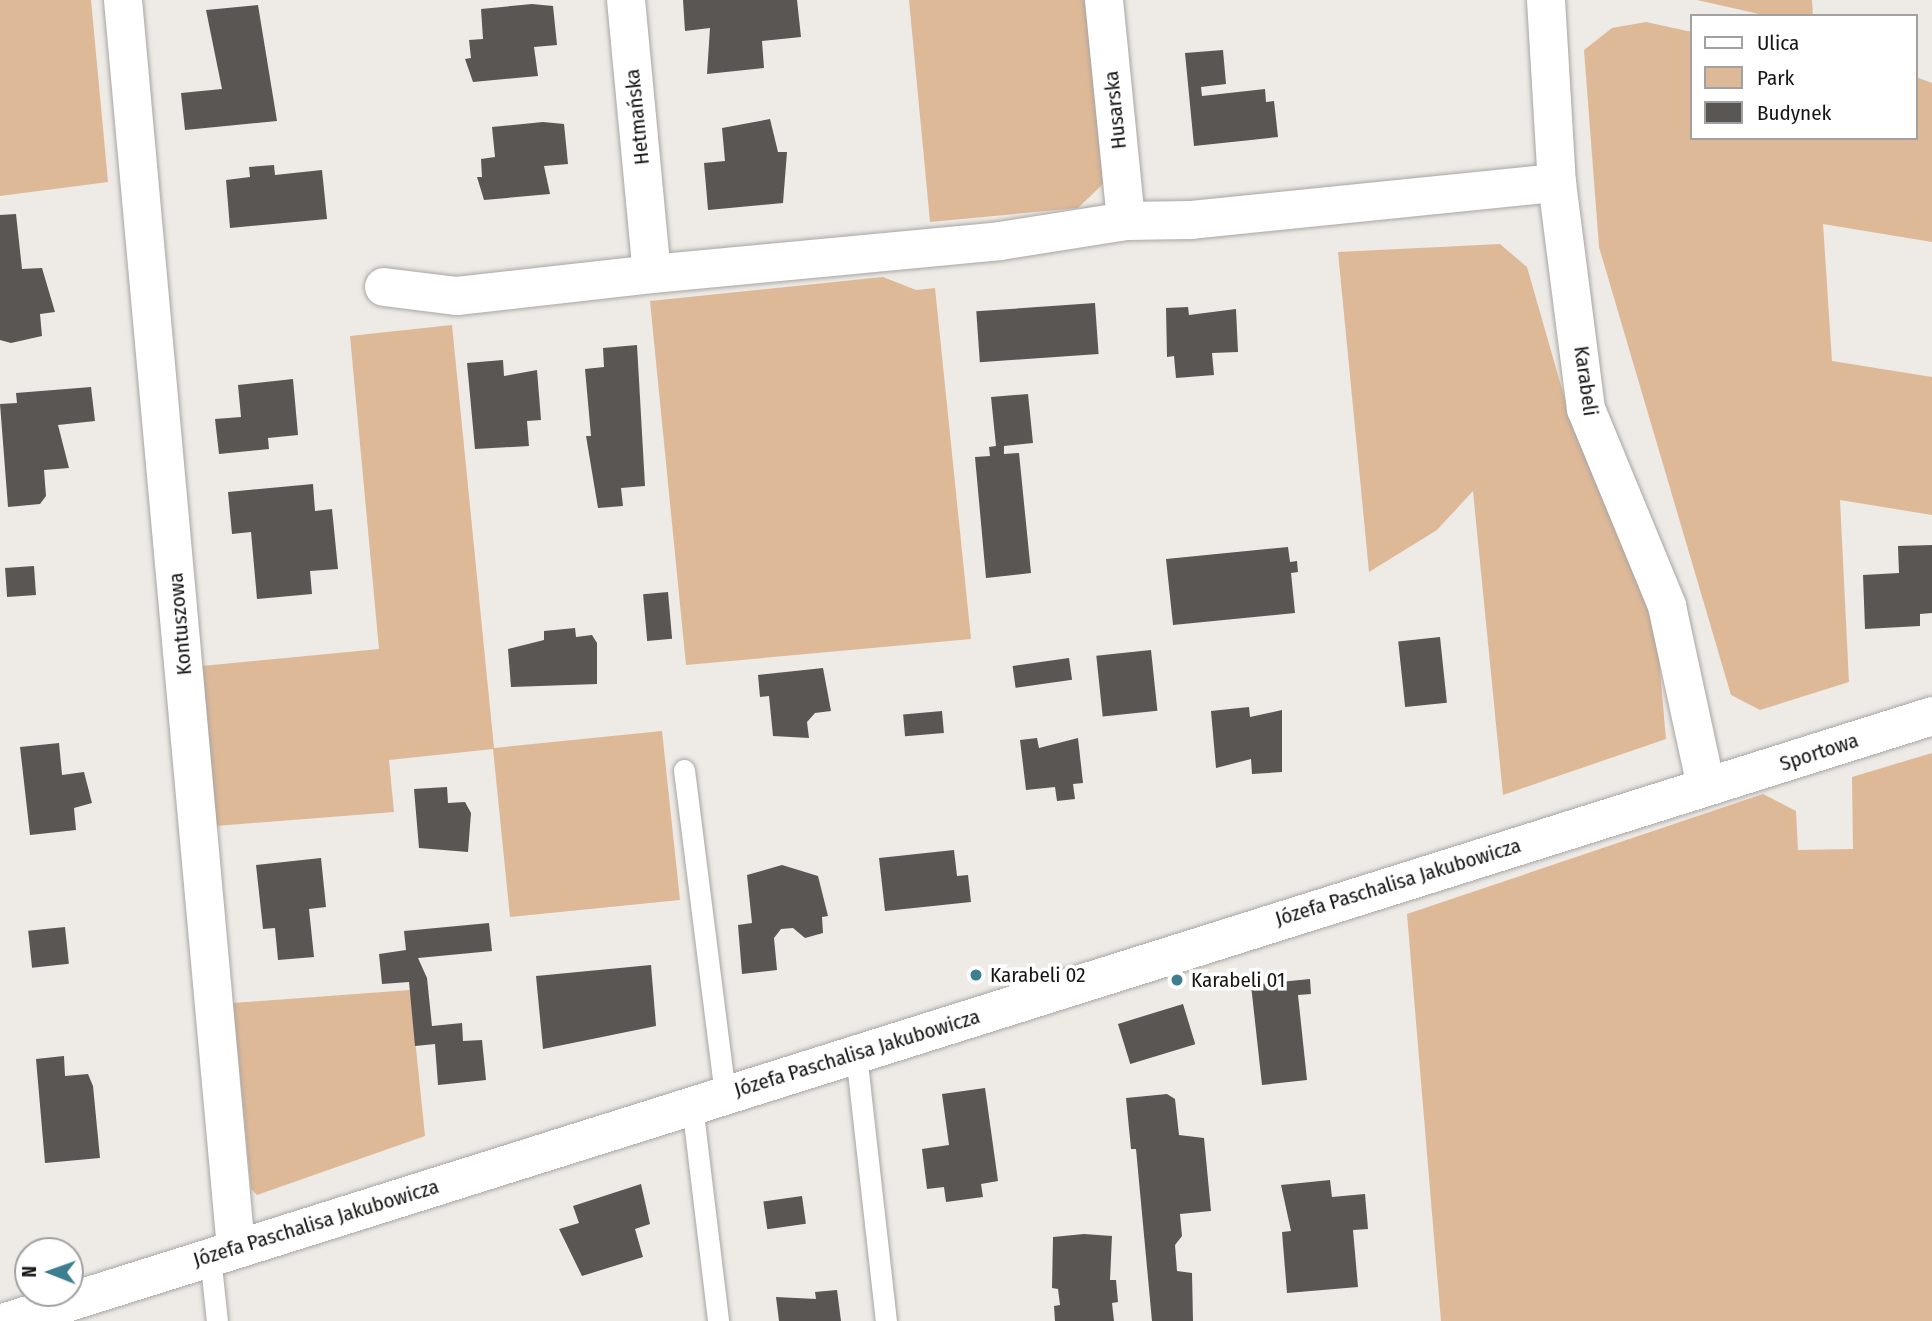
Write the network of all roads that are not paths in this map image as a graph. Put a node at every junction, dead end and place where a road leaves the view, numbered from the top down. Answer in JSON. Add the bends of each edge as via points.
{"nodes":[{"id":1,"x":123,"y":0,"type":"edge"},
{"id":2,"x":625,"y":0,"type":"edge"},
{"id":3,"x":1104,"y":0,"type":"edge"},
{"id":4,"x":1546,"y":0,"type":"edge"},
{"id":5,"x":1558,"y":183,"type":"junction"},
{"id":6,"x":1126,"y":220,"type":"junction"},
{"id":7,"x":652,"y":274,"type":"junction"},
{"id":8,"x":384,"y":287,"type":"dead end"},
{"id":9,"x":1932,"y":716,"type":"edge"},
{"id":10,"x":684,"y":771,"type":"dead end"},
{"id":11,"x":1706,"y":786,"type":"junction"},
{"id":12,"x":856,"y":1054,"type":"junction"},
{"id":13,"x":709,"y":1100,"type":"junction"},
{"id":14,"x":223,"y":1252,"type":"junction"},
{"id":15,"x":27,"y":1318,"type":"edge"},
{"id":16,"x":217,"y":1321,"type":"edge"},
{"id":17,"x":718,"y":1321,"type":"edge"},
{"id":18,"x":886,"y":1321,"type":"edge"}],
"edges":[{"from":1,"to":14,"type":"street","name":"Kontuszowa"},
{"from":2,"to":7,"type":"street","name":"Hetmańska"},
{"from":3,"to":6,"type":"street","name":"Husarska"},
{"from":4,"to":5,"type":"street","name":"Karabeli"},
{"from":5,"to":6,"type":"street","via":[[1191,220]]},
{"from":5,"to":11,"type":"street","name":"Karabeli","via":[[1586,409],[1667,606]]},
{"from":6,"to":7,"type":"street","via":[[1000,241]]},
{"from":7,"to":8,"type":"street","via":[[457,296]]},
{"from":9,"to":11,"type":"street","name":"Sportowa"},
{"from":10,"to":13,"type":"lane"},
{"from":11,"to":12,"type":"street","name":"Józefa Paschalisa Jakubowicza"},
{"from":12,"to":13,"type":"street","name":"Józefa Paschalisa Jakubowicza"},
{"from":12,"to":18,"type":"lane"},
{"from":13,"to":14,"type":"street","name":"Józefa Paschalisa Jakubowicza"},
{"from":13,"to":17,"type":"lane"},
{"from":14,"to":15,"type":"street","name":"Józefa Paschalisa Jakubowicza"},
{"from":14,"to":16,"type":"lane"}]}
